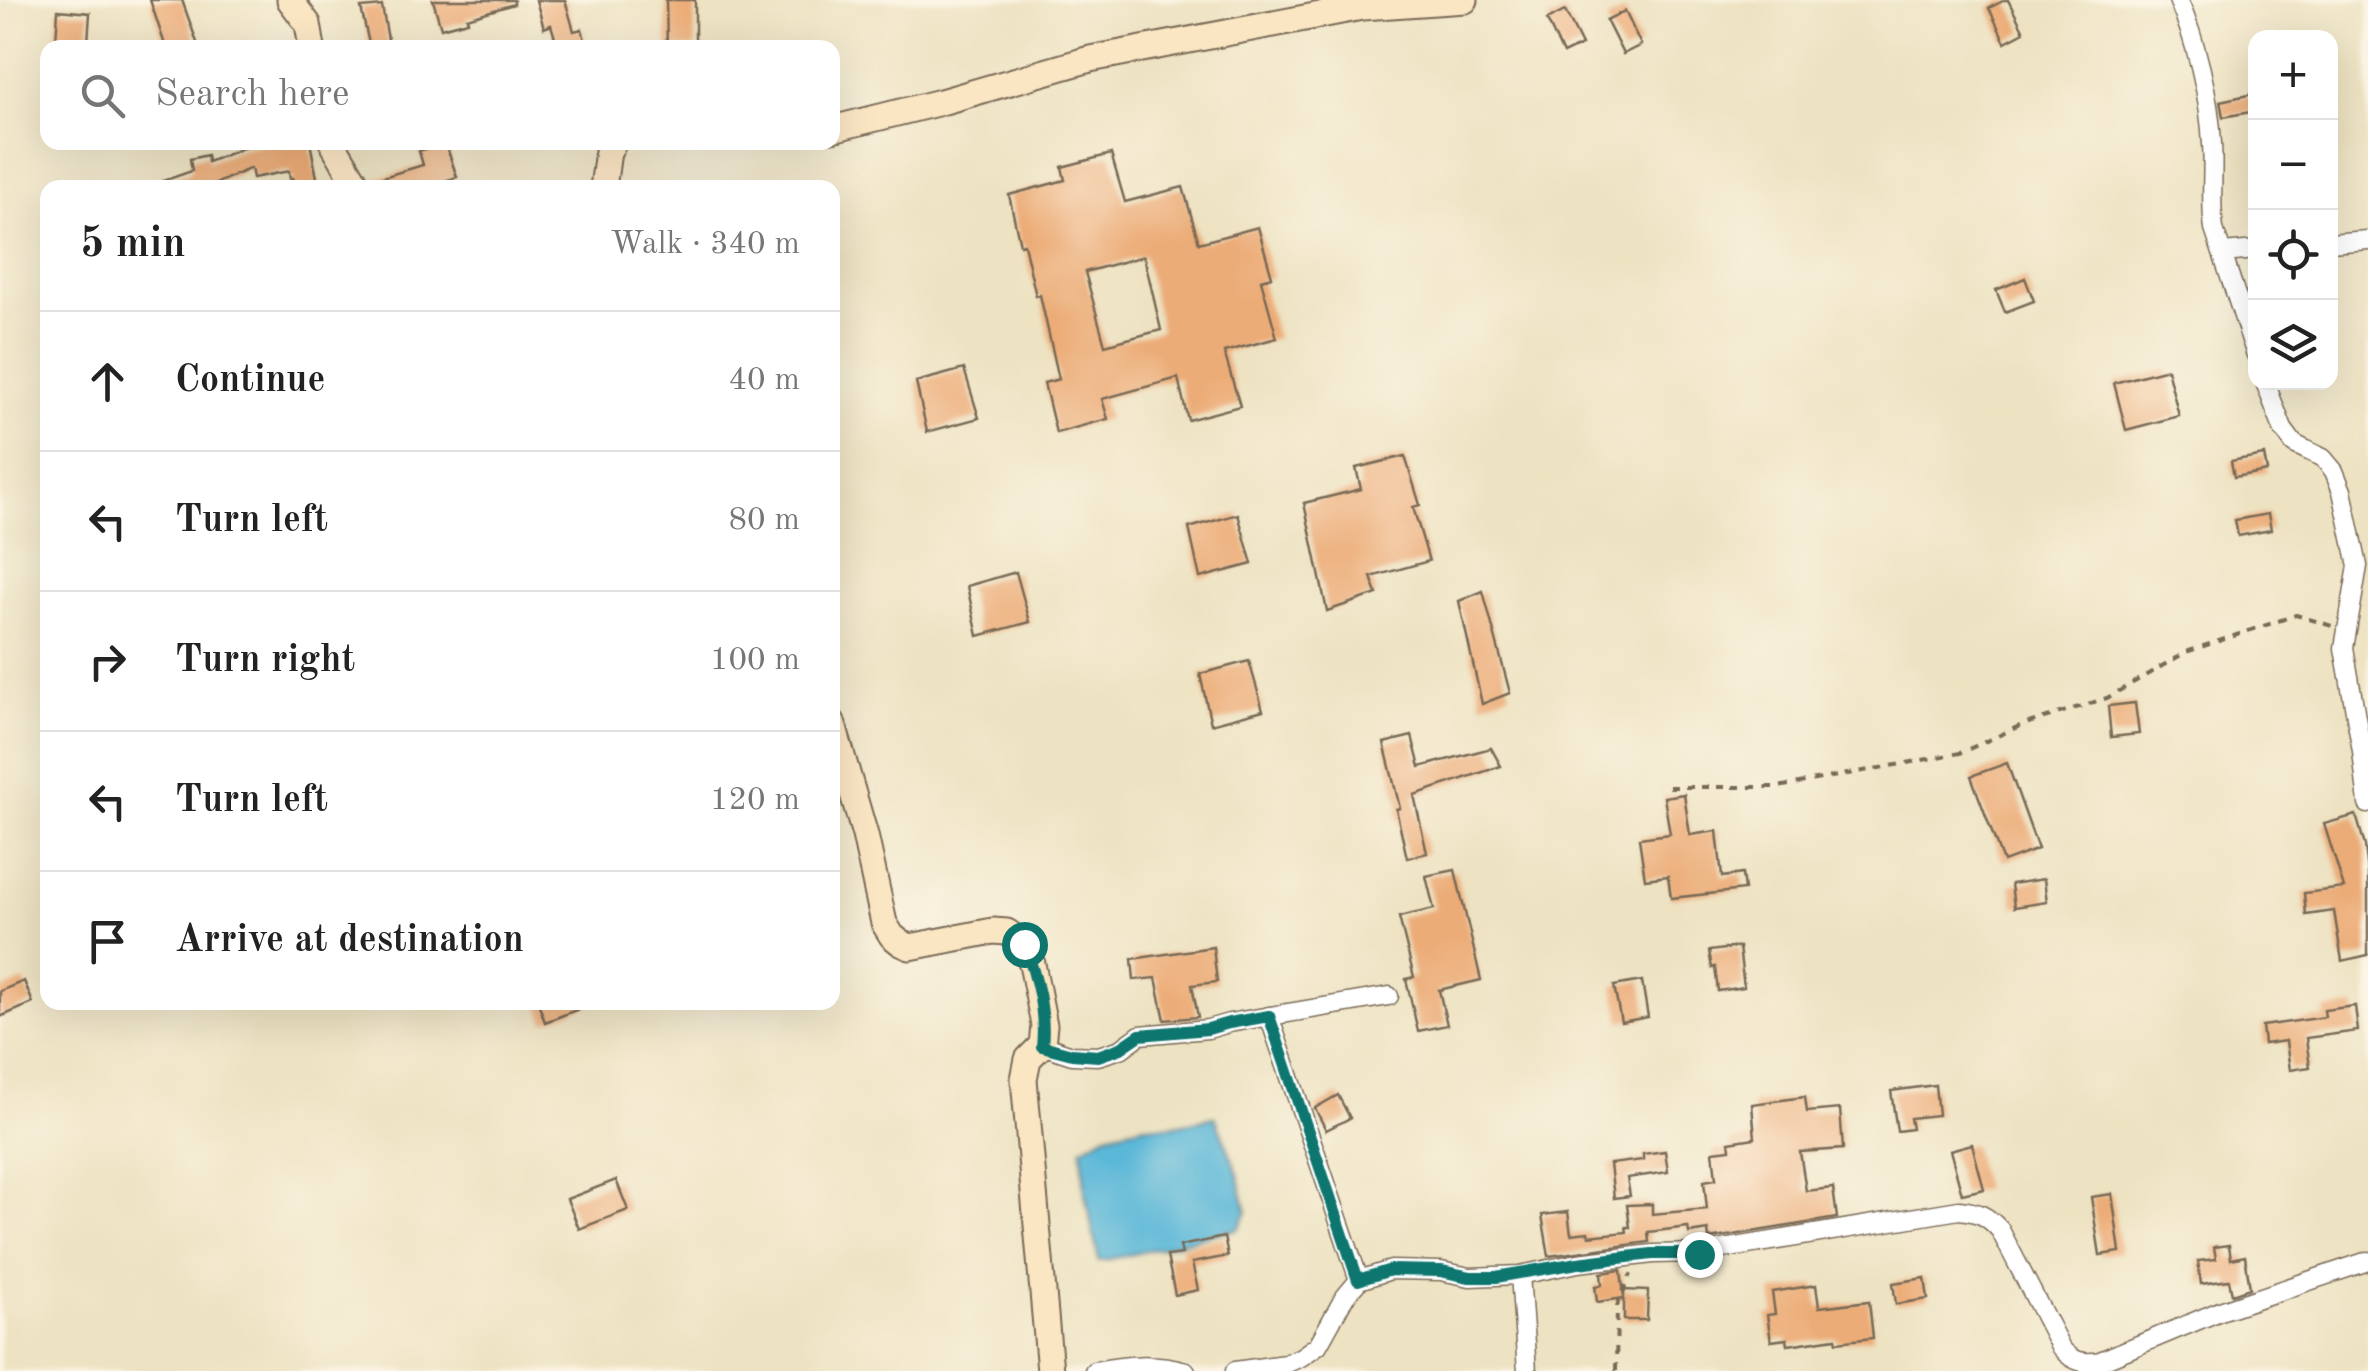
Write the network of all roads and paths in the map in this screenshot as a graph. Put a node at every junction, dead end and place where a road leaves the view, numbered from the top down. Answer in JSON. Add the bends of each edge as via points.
{"nodes":[{"id":1,"x":290,"y":0,"type":"edge"},
{"id":2,"x":1465,"y":0,"type":"edge"},
{"id":3,"x":2178,"y":0,"type":"edge"},
{"id":4,"x":311,"y":40,"type":"edge"},
{"id":5,"x":840,"y":126,"type":"edge"},
{"id":6,"x":337,"y":150,"type":"edge"},
{"id":7,"x":609,"y":150,"type":"edge"},
{"id":8,"x":354,"y":180,"type":"edge"},
{"id":9,"x":604,"y":180,"type":"edge"},
{"id":10,"x":2368,"y":240,"type":"edge"},
{"id":11,"x":2338,"y":243,"type":"edge"},
{"id":12,"x":2248,"y":251,"type":"edge"},
{"id":13,"x":2223,"y":254,"type":"junction"},
{"id":14,"x":2248,"y":331,"type":"edge"},
{"id":15,"x":2268,"y":390,"type":"edge"},
{"id":16,"x":2346,"y":630,"type":"junction"},
{"id":17,"x":840,"y":750,"type":"edge"},
{"id":18,"x":1669,"y":787,"type":"dead end"},
{"id":19,"x":2368,"y":804,"type":"edge"},
{"id":20,"x":1389,"y":996,"type":"dead end"},
{"id":21,"x":1269,"y":1016,"type":"junction"},
{"id":22,"x":1042,"y":1046,"type":"junction"},
{"id":23,"x":1652,"y":1254,"type":"junction"},
{"id":24,"x":2368,"y":1261,"type":"edge"},
{"id":25,"x":1520,"y":1275,"type":"junction"},
{"id":26,"x":1358,"y":1280,"type":"junction"},
{"id":27,"x":1050,"y":1371,"type":"edge"},
{"id":28,"x":1094,"y":1371,"type":"edge"},
{"id":29,"x":1186,"y":1371,"type":"edge"},
{"id":30,"x":1235,"y":1371,"type":"edge"},
{"id":31,"x":1527,"y":1371,"type":"edge"},
{"id":32,"x":1616,"y":1371,"type":"edge"}],
"edges":[{"from":1,"to":4,"type":"street"},
{"from":2,"to":5,"type":"street","via":[[1362,7],[1090,59]]},
{"from":3,"to":13,"type":"street","via":[[2194,44],[2212,139],[2212,213]]},
{"from":6,"to":8,"type":"street"},
{"from":7,"to":9,"type":"street"},
{"from":10,"to":11,"type":"street"},
{"from":12,"to":13,"type":"street"},
{"from":13,"to":14,"type":"street"},
{"from":15,"to":16,"type":"street","via":[[2282,429],[2294,444],[2324,458],[2342,490],[2358,566]]},
{"from":16,"to":18,"type":"path","via":[[2296,615],[2186,652],[2108,698],[2022,725],[1960,754],[1778,786]]},
{"from":16,"to":19,"type":"street"},
{"from":17,"to":22,"type":"street","via":[[892,936],[910,946],[980,932],[1015,936],[1035,977]]},
{"from":20,"to":21,"type":"street"},
{"from":21,"to":22,"type":"street","via":[[1140,1035],[1098,1056]]},
{"from":21,"to":26,"type":"street"},
{"from":22,"to":27,"type":"street","via":[[1028,1059],[1024,1079]]},
{"from":23,"to":24,"type":"street","via":[[1699,1254],[1978,1212],[2000,1230],[2061,1348],[2082,1363]]},
{"from":23,"to":25,"type":"street"},
{"from":23,"to":32,"type":"path","via":[[1620,1295]]},
{"from":25,"to":26,"type":"street","via":[[1391,1270]]},
{"from":25,"to":31,"type":"street"},
{"from":26,"to":30,"type":"street","via":[[1318,1345],[1285,1364]]},
{"from":28,"to":29,"type":"street","via":[[1159,1365]]}]}
